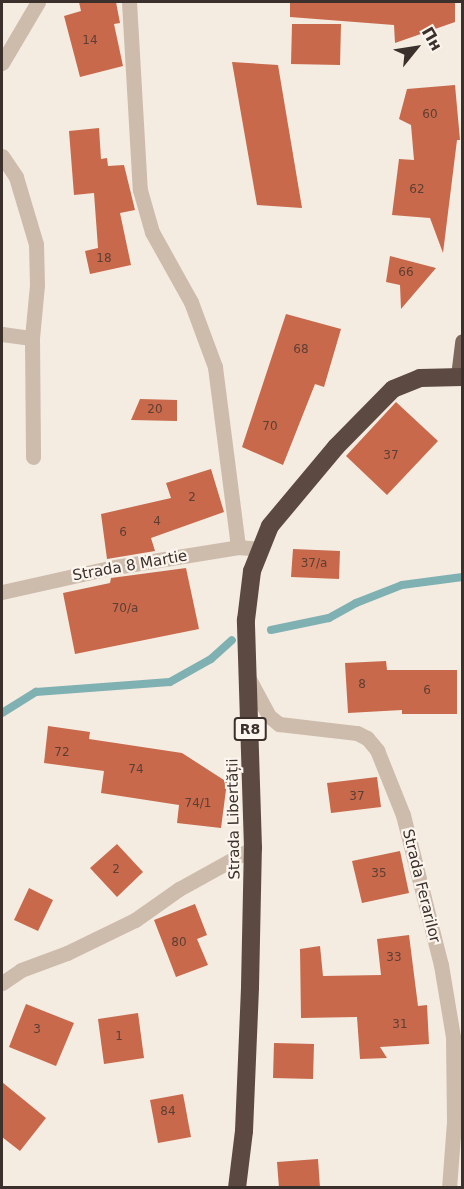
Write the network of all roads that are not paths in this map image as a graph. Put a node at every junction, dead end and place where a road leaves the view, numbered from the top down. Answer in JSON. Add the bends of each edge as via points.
{"nodes":[{"id":1,"x":38,"y":2,"type":"edge"},
{"id":2,"x":129,"y":2,"type":"edge"},
{"id":3,"x":2,"y":63,"type":"edge"},
{"id":4,"x":2,"y":156,"type":"edge"},
{"id":5,"x":2,"y":334,"type":"edge"},
{"id":6,"x":32,"y":338,"type":"junction"},
{"id":7,"x":462,"y":340,"type":"edge"},
{"id":8,"x":460,"y":377,"type":"edge"},
{"id":9,"x":33,"y":457,"type":"dead end"},
{"id":10,"x":238,"y":548,"type":"junction"},
{"id":11,"x":259,"y":549,"type":"junction"},
{"id":12,"x":2,"y":592,"type":"edge"},
{"id":13,"x":249,"y":679,"type":"junction"},
{"id":14,"x":253,"y":848,"type":"junction"},
{"id":15,"x":2,"y":983,"type":"edge"},
{"id":16,"x":237,"y":1188,"type":"edge"},
{"id":17,"x":449,"y":1188,"type":"edge"}],
"edges":[{"from":1,"to":3,"type":"street"},
{"from":2,"to":10,"type":"street","via":[[140,189],[152,232],[191,302],[216,367]]},
{"from":4,"to":6,"type":"street","via":[[16,177],[36,244],[38,285]]},
{"from":5,"to":6,"type":"street"},
{"from":6,"to":9,"type":"street"},
{"from":7,"to":8,"type":"main road","name":"Strada Libertății"},
{"from":8,"to":11,"type":"highway","name":"Strada Libertății","number":"R8","via":[[420,378],[393,389],[307,481],[270,526]]},
{"from":10,"to":11,"type":"street","name":"Strada 8 Martie"},
{"from":10,"to":12,"type":"street","name":"Strada 8 Martie","via":[[109,568]]},
{"from":11,"to":13,"type":"highway","name":"Strada Libertății","number":"R8","via":[[246,620]]},
{"from":13,"to":14,"type":"highway","name":"Strada Libertății","number":"R8"},
{"from":13,"to":17,"type":"street","name":"Strada Ferarilor","via":[[269,716],[279,724],[357,732],[377,750],[403,814],[423,886],[453,1037],[454,1122]]},
{"from":14,"to":15,"type":"street","via":[[179,889],[135,920],[21,970]]},
{"from":14,"to":16,"type":"highway","name":"Strada Libertății","number":"R8","via":[[247,1079]]}]}
